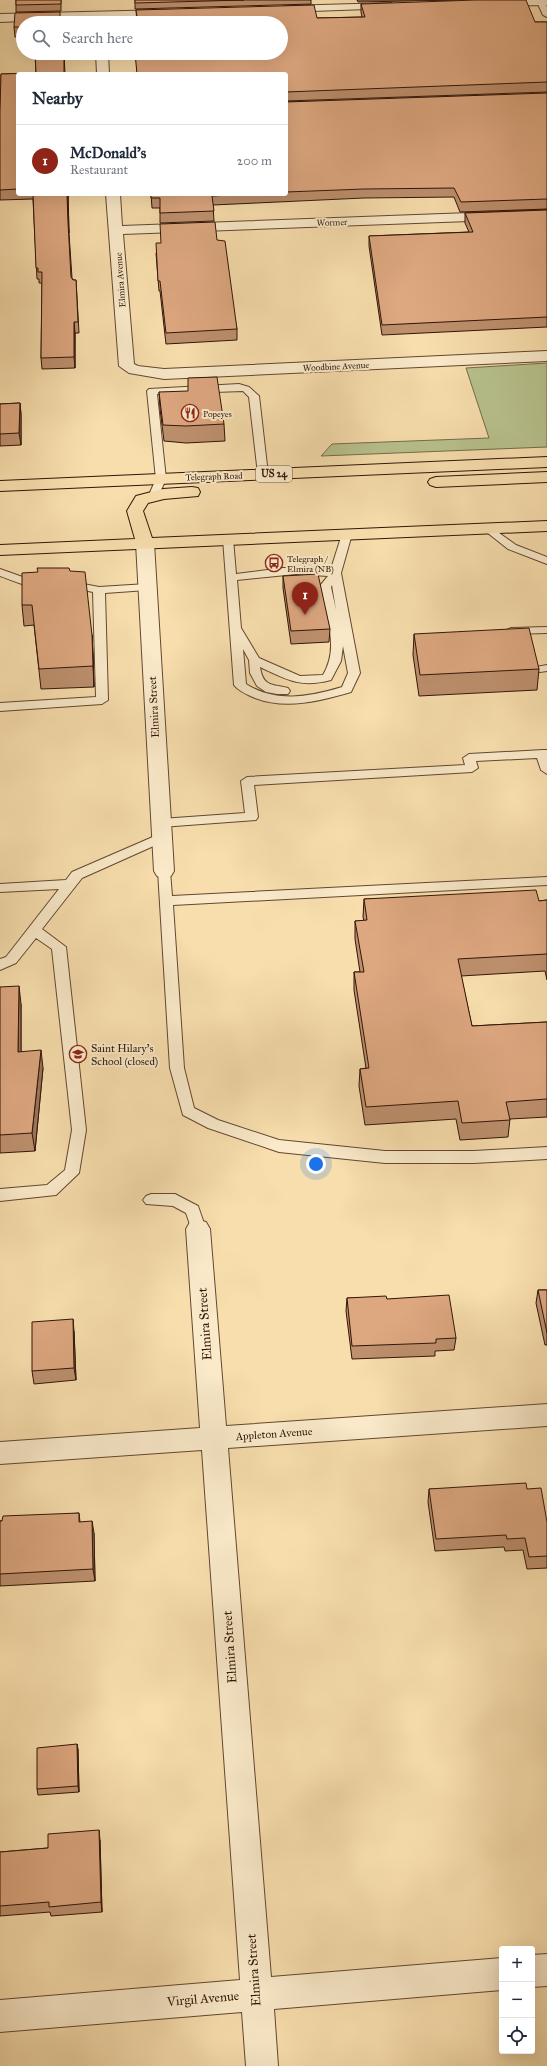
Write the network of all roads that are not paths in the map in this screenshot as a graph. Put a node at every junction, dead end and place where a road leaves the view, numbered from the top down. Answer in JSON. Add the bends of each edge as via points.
{"nodes":[{"id":1,"x":544,"y":2,"type":"edge"},
{"id":2,"x":485,"y":4,"type":"edge"},
{"id":3,"x":405,"y":6,"type":"edge"},
{"id":4,"x":270,"y":10,"type":"edge"},
{"id":5,"x":175,"y":12,"type":"edge"},
{"id":6,"x":99,"y":14,"type":"edge"},
{"id":7,"x":547,"y":15,"type":"edge"},
{"id":8,"x":50,"y":16,"type":"edge"},
{"id":9,"x":16,"y":17,"type":"edge"},
{"id":10,"x":0,"y":18,"type":"edge"},
{"id":11,"x":102,"y":60,"type":"edge"},
{"id":12,"x":103,"y":72,"type":"edge"},
{"id":13,"x":113,"y":196,"type":"edge"},
{"id":14,"x":547,"y":214,"type":"edge"},
{"id":15,"x":116,"y":230,"type":"junction"},
{"id":16,"x":547,"y":356,"type":"edge"},
{"id":17,"x":127,"y":366,"type":"joint"},
{"id":18,"x":547,"y":462,"type":"edge"},
{"id":19,"x":263,"y":474,"type":"junction"},
{"id":20,"x":547,"y":477,"type":"edge"},
{"id":21,"x":161,"y":478,"type":"junction"},
{"id":22,"x":0,"y":486,"type":"edge"},
{"id":23,"x":153,"y":497,"type":"junction"},
{"id":24,"x":547,"y":526,"type":"edge"},
{"id":25,"x":488,"y":528,"type":"junction"},
{"id":26,"x":347,"y":534,"type":"junction"},
{"id":27,"x":228,"y":539,"type":"junction"},
{"id":28,"x":145,"y":543,"type":"junction"},
{"id":29,"x":0,"y":550,"type":"edge"},
{"id":30,"x":547,"y":561,"type":"edge"},
{"id":31,"x":0,"y":572,"type":"edge"},
{"id":32,"x":335,"y":573,"type":"junction"},
{"id":33,"x":232,"y":578,"type":"junction"},
{"id":34,"x":147,"y":587,"type":"junction"},
{"id":35,"x":99,"y":590,"type":"junction"},
{"id":36,"x":236,"y":628,"type":"junction"},
{"id":37,"x":547,"y":630,"type":"edge"},
{"id":38,"x":501,"y":632,"type":"edge"},
{"id":39,"x":255,"y":660,"type":"junction"},
{"id":40,"x":327,"y":678,"type":"junction"},
{"id":41,"x":0,"y":707,"type":"edge"},
{"id":42,"x":545,"y":754,"type":"edge"},
{"id":43,"x":547,"y":770,"type":"edge"},
{"id":44,"x":162,"y":830,"type":"junction"},
{"id":45,"x":164,"y":871,"type":"joint"},
{"id":46,"x":547,"y":881,"type":"edge"},
{"id":47,"x":71,"y":884,"type":"junction"},
{"id":48,"x":0,"y":888,"type":"edge"},
{"id":49,"x":166,"y":901,"type":"junction"},
{"id":50,"x":34,"y":930,"type":"junction"},
{"id":51,"x":0,"y":966,"type":"edge"},
{"id":52,"x":547,"y":1153,"type":"edge"},
{"id":53,"x":0,"y":1194,"type":"edge"},
{"id":54,"x":150,"y":1200,"type":"dead end"},
{"id":55,"x":198,"y":1228,"type":"joint"},
{"id":56,"x":547,"y":1415,"type":"edge"},
{"id":57,"x":214,"y":1439,"type":"junction"},
{"id":58,"x":0,"y":1453,"type":"edge"},
{"id":59,"x":547,"y":1970,"type":"edge"},
{"id":60,"x":535,"y":1971,"type":"edge"},
{"id":61,"x":499,"y":1974,"type":"edge"},
{"id":62,"x":256,"y":1995,"type":"junction"},
{"id":63,"x":0,"y":2016,"type":"edge"},
{"id":64,"x":262,"y":2066,"type":"edge"}],
"edges":[{"from":1,"to":2,"type":"street"},
{"from":1,"to":7,"type":"lane"},
{"from":3,"to":4,"type":"street"},
{"from":5,"to":6,"type":"street"},
{"from":6,"to":8,"type":"street"},
{"from":9,"to":10,"type":"street"},
{"from":11,"to":12,"type":"street"},
{"from":13,"to":15,"type":"street","name":"Elmira Avenue"},
{"from":14,"to":15,"type":"street","name":"Wormer"},
{"from":15,"to":17,"type":"street","name":"Elmira Avenue"},
{"from":16,"to":17,"type":"street","name":"Woodbine Avenue","via":[[164,374],[134,370]]},
{"from":18,"to":19,"type":"main road","name":"Telegraph Road","number":"US 24"},
{"from":19,"to":21,"type":"main road","name":"Telegraph Road","number":"US 24"},
{"from":19,"to":21,"type":"lane","via":[[254,396],[239,387],[152,391]]},
{"from":20,"to":23,"type":"main road","via":[[171,493]]},
{"from":21,"to":22,"type":"main road","name":"Telegraph Road","number":"US 24"},
{"from":21,"to":23,"type":"lane"},
{"from":23,"to":28,"type":"main road","via":[[142,500],[135,511]]},
{"from":24,"to":25,"type":"main road"},
{"from":25,"to":26,"type":"main road"},
{"from":25,"to":30,"type":"lane","via":[[512,548]]},
{"from":26,"to":27,"type":"main road"},
{"from":26,"to":32,"type":"lane"},
{"from":27,"to":28,"type":"main road"},
{"from":27,"to":33,"type":"lane"},
{"from":28,"to":29,"type":"main road"},
{"from":28,"to":34,"type":"street","name":"Elmira Street"},
{"from":31,"to":35,"type":"lane","via":[[33,584],[71,584]]},
{"from":32,"to":33,"type":"lane","via":[[284,570]]},
{"from":32,"to":36,"type":"lane","via":[[354,673],[347,689],[320,698],[290,700],[259,697],[248,692],[240,685]]},
{"from":32,"to":40,"type":"lane","via":[[325,587],[337,655],[334,667]]},
{"from":33,"to":36,"type":"lane"},
{"from":34,"to":35,"type":"lane"},
{"from":34,"to":44,"type":"street","name":"Elmira Street"},
{"from":35,"to":41,"type":"lane","via":[[102,700]]},
{"from":36,"to":39,"type":"lane"},
{"from":37,"to":38,"type":"lane"},
{"from":39,"to":40,"type":"lane","via":[[298,680]]},
{"from":39,"to":40,"type":"lane","via":[[255,676],[264,687],[275,691],[298,691],[320,685]]},
{"from":42,"to":43,"type":"lane"},
{"from":42,"to":44,"type":"lane","via":[[469,758],[472,768],[247,780],[252,817]]},
{"from":44,"to":45,"type":"street","name":"Elmira Street"},
{"from":44,"to":47,"type":"lane","via":[[77,875]]},
{"from":45,"to":49,"type":"lane"},
{"from":46,"to":49,"type":"lane"},
{"from":47,"to":48,"type":"lane"},
{"from":47,"to":50,"type":"lane"},
{"from":49,"to":52,"type":"lane","via":[[177,1068],[188,1111],[213,1124],[279,1146],[385,1156],[474,1157]]},
{"from":50,"to":51,"type":"lane","via":[[11,960]]},
{"from":50,"to":53,"type":"lane","via":[[59,948],[79,1130],[72,1173],[51,1191]]},
{"from":54,"to":55,"type":"lane","via":[[175,1200],[193,1210]]},
{"from":55,"to":57,"type":"street","name":"Elmira Street"},
{"from":56,"to":57,"type":"street","name":"Appleton Avenue"},
{"from":57,"to":58,"type":"street","name":"Appleton Avenue"},
{"from":57,"to":62,"type":"street","name":"Elmira Street"},
{"from":59,"to":60,"type":"street"},
{"from":61,"to":62,"type":"street","name":"Virgil Avenue"},
{"from":62,"to":63,"type":"street","name":"Virgil Avenue"},
{"from":62,"to":64,"type":"street","name":"Elmira Street"}]}
